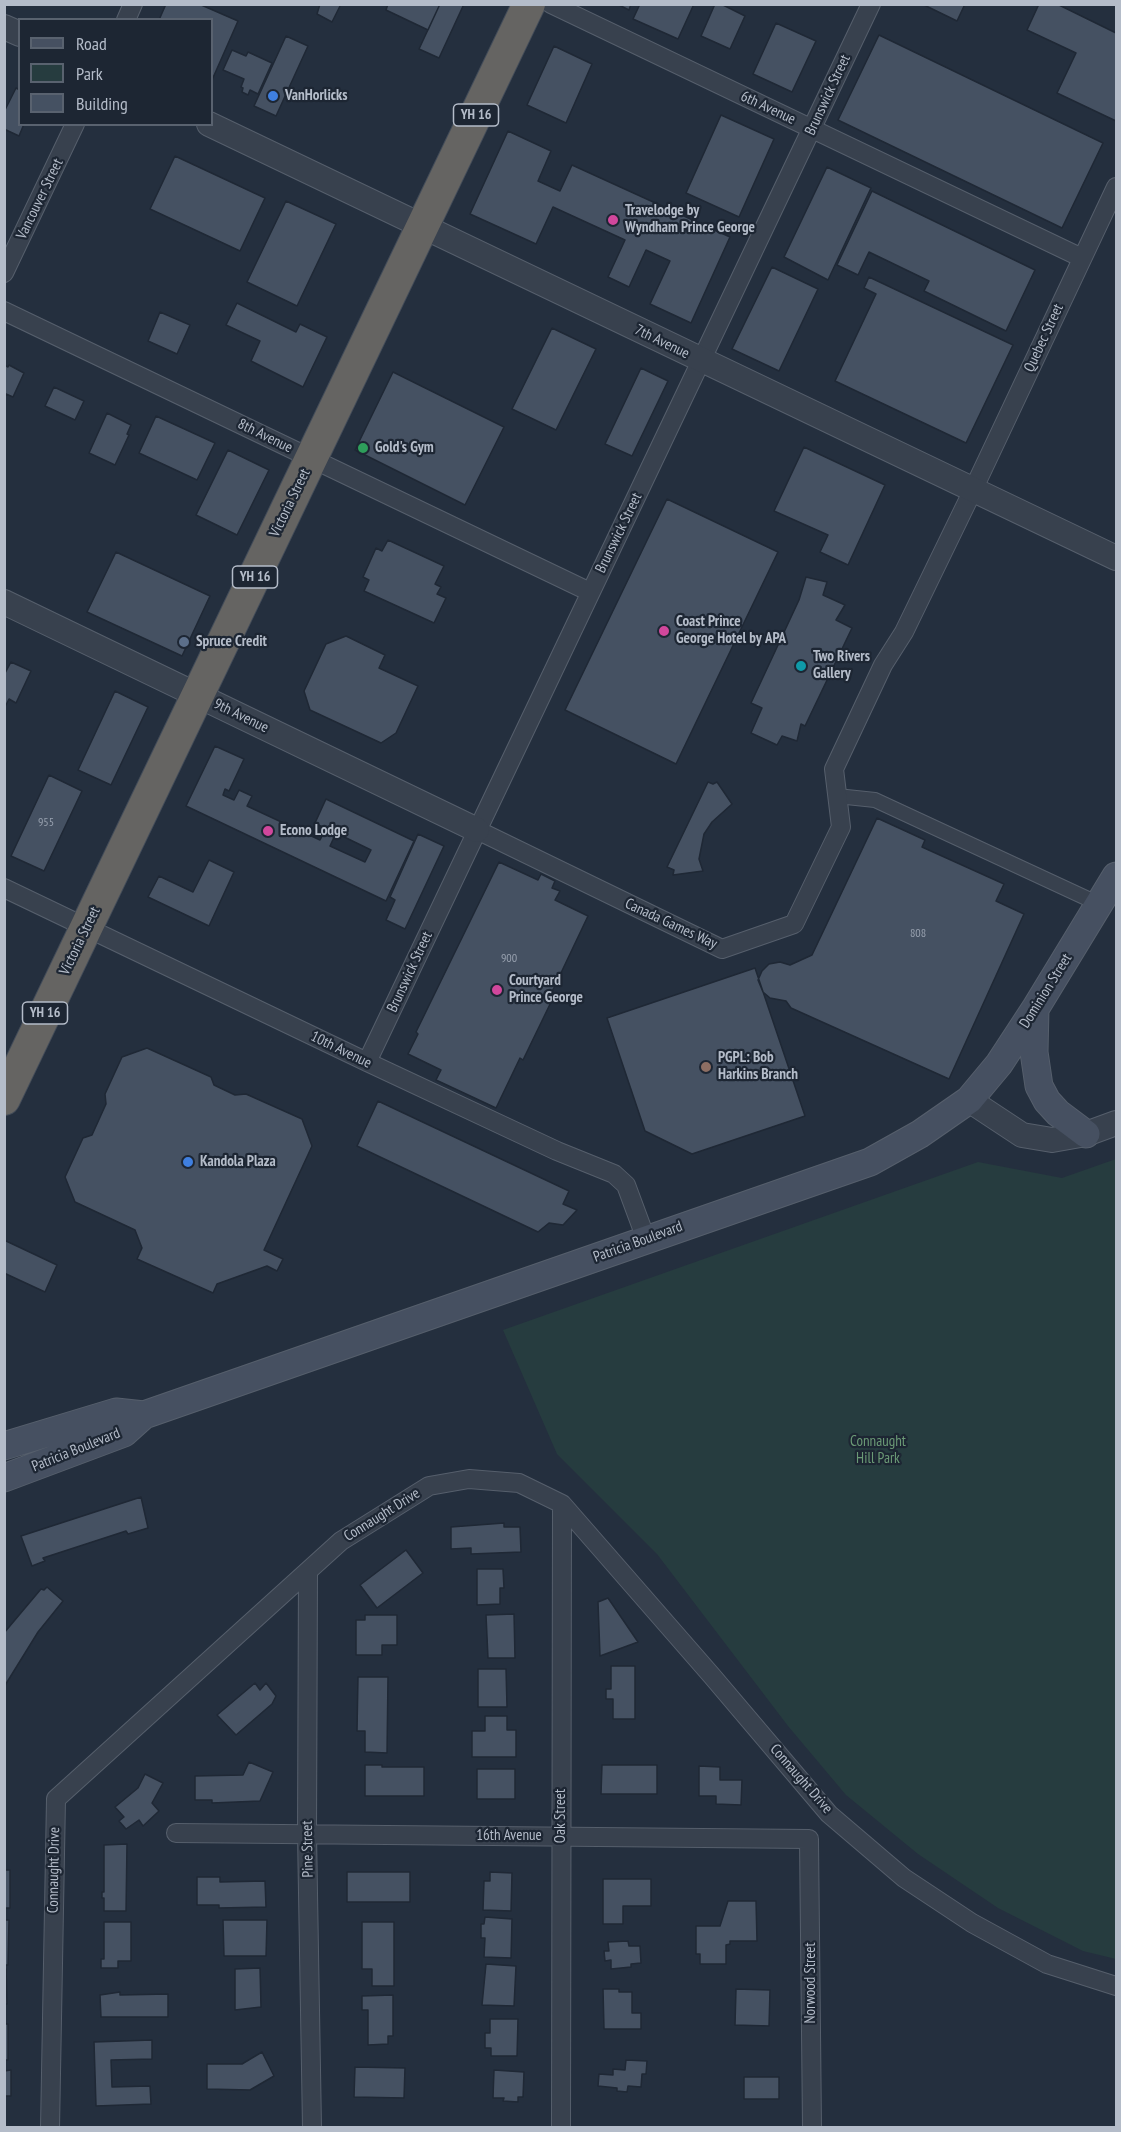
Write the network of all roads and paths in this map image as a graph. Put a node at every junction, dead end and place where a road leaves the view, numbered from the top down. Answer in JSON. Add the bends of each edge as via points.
{"nodes":[{"id":1,"x":133,"y":4,"type":"edge"},
{"id":2,"x":529,"y":4,"type":"edge"},
{"id":3,"x":551,"y":4,"type":"edge"},
{"id":4,"x":871,"y":4,"type":"edge"},
{"id":5,"x":127,"y":18,"type":"edge"},
{"id":6,"x":4,"y":27,"type":"edge"},
{"id":7,"x":18,"y":33,"type":"edge"},
{"id":8,"x":74,"y":126,"type":"edge"},
{"id":9,"x":213,"y":126,"type":"edge"},
{"id":10,"x":812,"y":129,"type":"junction"},
{"id":11,"x":1116,"y":187,"type":"edge"},
{"id":12,"x":423,"y":226,"type":"junction"},
{"id":13,"x":1082,"y":258,"type":"junction"},
{"id":14,"x":4,"y":273,"type":"edge"},
{"id":15,"x":4,"y":310,"type":"edge"},
{"id":16,"x":701,"y":361,"type":"junction"},
{"id":17,"x":311,"y":458,"type":"junction"},
{"id":18,"x":973,"y":490,"type":"junction"},
{"id":19,"x":1116,"y":558,"type":"edge"},
{"id":20,"x":590,"y":592,"type":"junction"},
{"id":21,"x":4,"y":602,"type":"edge"},
{"id":22,"x":198,"y":696,"type":"junction"},
{"id":23,"x":837,"y":796,"type":"junction"},
{"id":24,"x":477,"y":830,"type":"junction"},
{"id":25,"x":1116,"y":876,"type":"edge"},
{"id":26,"x":4,"y":888,"type":"edge"},
{"id":27,"x":1099,"y":904,"type":"junction"},
{"id":28,"x":86,"y":928,"type":"junction"},
{"id":29,"x":1035,"y":1009,"type":"junction"},
{"id":30,"x":367,"y":1062,"type":"junction"},
{"id":31,"x":4,"y":1099,"type":"edge"},
{"id":32,"x":969,"y":1100,"type":"junction"},
{"id":33,"x":1116,"y":1123,"type":"edge"},
{"id":34,"x":1086,"y":1134,"type":"junction"},
{"id":35,"x":646,"y":1239,"type":"junction"},
{"id":36,"x":144,"y":1415,"type":"junction"},
{"id":37,"x":4,"y":1446,"type":"edge"},
{"id":38,"x":4,"y":1478,"type":"edge"},
{"id":39,"x":562,"y":1504,"type":"junction"},
{"id":40,"x":308,"y":1571,"type":"junction"},
{"id":41,"x":829,"y":1814,"type":"junction"},
{"id":42,"x":176,"y":1833,"type":"dead end"},
{"id":43,"x":307,"y":1834,"type":"junction"},
{"id":44,"x":561,"y":1836,"type":"junction"},
{"id":45,"x":809,"y":1839,"type":"junction"},
{"id":46,"x":1116,"y":1986,"type":"edge"},
{"id":47,"x":50,"y":2127,"type":"edge"},
{"id":48,"x":312,"y":2127,"type":"edge"},
{"id":49,"x":561,"y":2127,"type":"edge"},
{"id":50,"x":812,"y":2127,"type":"edge"}],
"edges":[{"from":1,"to":5,"type":"street"},
{"from":2,"to":12,"type":"highway","name":"Victoria Street","number":"YH 16"},
{"from":3,"to":10,"type":"street","name":"6th Avenue"},
{"from":4,"to":10,"type":"street","name":"Brunswick Street"},
{"from":6,"to":7,"type":"street"},
{"from":8,"to":14,"type":"street","name":"Vancouver Street"},
{"from":9,"to":12,"type":"street","name":"7th Avenue"},
{"from":10,"to":13,"type":"street","name":"6th Avenue"},
{"from":10,"to":16,"type":"street","name":"Brunswick Street"},
{"from":11,"to":13,"type":"street","name":"Quebec Street"},
{"from":12,"to":16,"type":"street","name":"7th Avenue"},
{"from":12,"to":17,"type":"highway","name":"Victoria Street","number":"YH 16"},
{"from":13,"to":18,"type":"street","name":"Quebec Street"},
{"from":15,"to":17,"type":"street","name":"8th Avenue"},
{"from":16,"to":18,"type":"street","name":"7th Avenue"},
{"from":16,"to":20,"type":"street","name":"Brunswick Street"},
{"from":17,"to":20,"type":"street","name":"8th Avenue"},
{"from":17,"to":22,"type":"highway","name":"Victoria Street","number":"YH 16"},
{"from":18,"to":19,"type":"street","name":"7th Avenue"},
{"from":18,"to":23,"type":"street","name":"Canada Games Way","via":[[834,769]]},
{"from":20,"to":24,"type":"street","name":"Brunswick Street"},
{"from":21,"to":22,"type":"street","name":"9th Avenue"},
{"from":22,"to":24,"type":"street","name":"9th Avenue"},
{"from":22,"to":28,"type":"highway","name":"Victoria Street","number":"YH 16"},
{"from":23,"to":24,"type":"street","name":"Canada Games Way","via":[[841,827],[794,924],[722,949]]},
{"from":23,"to":27,"type":"street","via":[[875,800]]},
{"from":24,"to":30,"type":"street","name":"Brunswick Street"},
{"from":25,"to":27,"type":"main road","name":"Dominion Street"},
{"from":26,"to":28,"type":"street","name":"10th Avenue"},
{"from":27,"to":29,"type":"main road","name":"Dominion Street"},
{"from":28,"to":30,"type":"street","name":"10th Avenue"},
{"from":28,"to":31,"type":"highway","name":"Victoria Street","number":"YH 16"},
{"from":29,"to":32,"type":"main road","name":"Dominion Street","via":[[999,1064]]},
{"from":29,"to":34,"type":"main road","via":[[1034,1052],[1039,1086],[1058,1113]]},
{"from":30,"to":35,"type":"street","name":"10th Avenue","via":[[614,1174],[626,1185]]},
{"from":32,"to":34,"type":"street","via":[[1022,1135],[1052,1140]]},
{"from":32,"to":35,"type":"main road","name":"Patricia Boulevard","via":[[870,1162]]},
{"from":33,"to":34,"type":"street"},
{"from":35,"to":36,"type":"main road","name":"Patricia Boulevard"},
{"from":36,"to":37,"type":"main road","name":"Patricia Boulevard","via":[[116,1412]]},
{"from":36,"to":38,"type":"main road","name":"Patricia Boulevard","via":[[124,1433]]},
{"from":39,"to":40,"type":"street","name":"Connaught Drive","via":[[519,1483],[469,1479],[429,1486],[340,1541]]},
{"from":39,"to":41,"type":"street","name":"Connaught Drive"},
{"from":39,"to":44,"type":"street","name":"Oak Street"},
{"from":40,"to":43,"type":"street","name":"Pine Street"},
{"from":40,"to":47,"type":"street","name":"Connaught Drive","via":[[56,1799]]},
{"from":41,"to":45,"type":"street"},
{"from":41,"to":46,"type":"street","name":"Connaught Drive","via":[[904,1878],[972,1923],[1047,1964]]},
{"from":42,"to":43,"type":"street","name":"16th Avenue"},
{"from":43,"to":44,"type":"street","name":"16th Avenue"},
{"from":43,"to":48,"type":"street","name":"Pine Street"},
{"from":44,"to":45,"type":"street","name":"16th Avenue"},
{"from":44,"to":49,"type":"street","name":"Oak Street"},
{"from":45,"to":50,"type":"street","name":"Norwood Street"}]}
